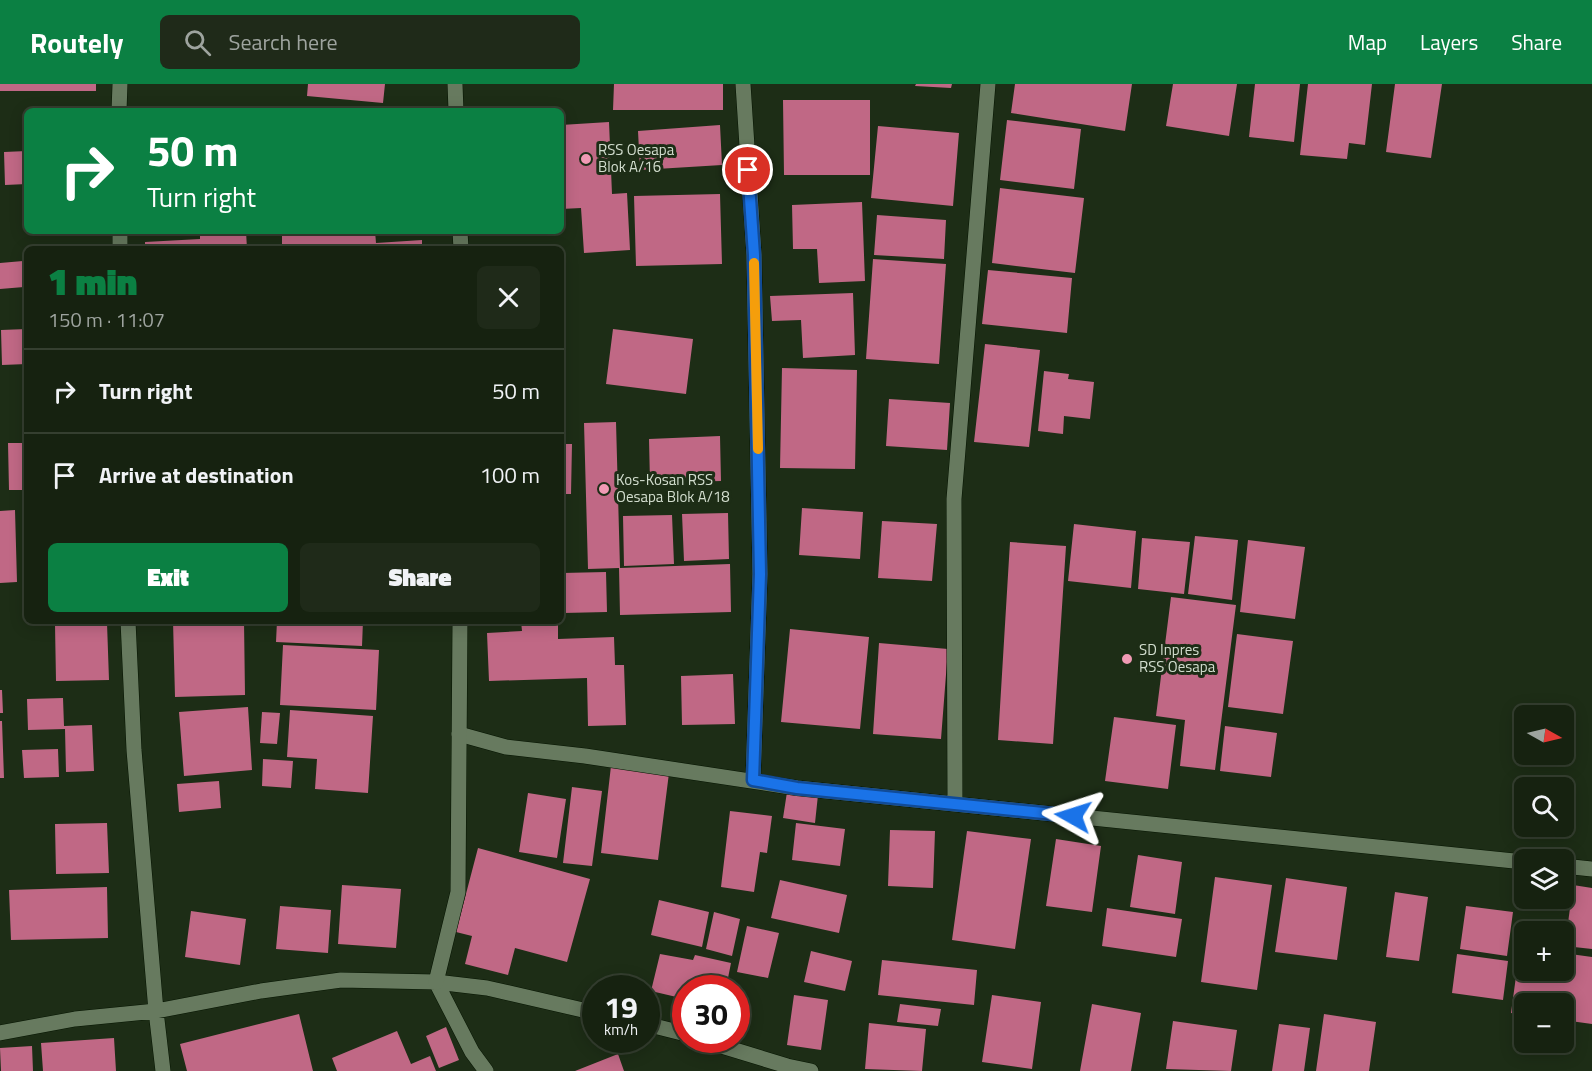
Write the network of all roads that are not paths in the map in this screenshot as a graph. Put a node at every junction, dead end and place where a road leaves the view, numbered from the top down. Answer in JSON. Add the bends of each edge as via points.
{"nodes":[{"id":1,"x":120,"y":84,"type":"edge"},
{"id":2,"x":455,"y":84,"type":"edge"},
{"id":3,"x":743,"y":84,"type":"edge"},
{"id":4,"x":988,"y":84,"type":"edge"},
{"id":5,"x":119,"y":108,"type":"edge"},
{"id":6,"x":456,"y":108,"type":"edge"},
{"id":7,"x":128,"y":624,"type":"edge"},
{"id":8,"x":460,"y":624,"type":"edge"},
{"id":9,"x":459,"y":734,"type":"junction"},
{"id":10,"x":753,"y":780,"type":"junction"},
{"id":11,"x":955,"y":804,"type":"junction"},
{"id":12,"x":1514,"y":861,"type":"edge"},
{"id":13,"x":1574,"y":867,"type":"edge"},
{"id":14,"x":1592,"y":869,"type":"edge"},
{"id":15,"x":436,"y":982,"type":"junction"},
{"id":16,"x":582,"y":1010,"type":"edge"},
{"id":17,"x":156,"y":1011,"type":"junction"},
{"id":18,"x":0,"y":1034,"type":"edge"},
{"id":19,"x":744,"y":1053,"type":"edge"},
{"id":20,"x":163,"y":1071,"type":"edge"},
{"id":21,"x":486,"y":1071,"type":"edge"},
{"id":22,"x":811,"y":1071,"type":"edge"}],
"edges":[{"from":1,"to":5,"type":"street"},
{"from":2,"to":6,"type":"street"},
{"from":3,"to":10,"type":"street","via":[[754,255],[760,563]]},
{"from":4,"to":11,"type":"street","via":[[954,499]]},
{"from":7,"to":17,"type":"street","via":[[134,750]]},
{"from":8,"to":9,"type":"street"},
{"from":9,"to":10,"type":"street","via":[[506,747]]},
{"from":9,"to":15,"type":"street","via":[[458,892]]},
{"from":10,"to":11,"type":"street"},
{"from":11,"to":12,"type":"street"},
{"from":13,"to":14,"type":"street"},
{"from":15,"to":16,"type":"street","via":[[487,988]]},
{"from":15,"to":17,"type":"street","via":[[341,980]]},
{"from":15,"to":21,"type":"street"},
{"from":17,"to":18,"type":"street","via":[[75,1019]]},
{"from":17,"to":20,"type":"street"},
{"from":19,"to":22,"type":"street"}]}
